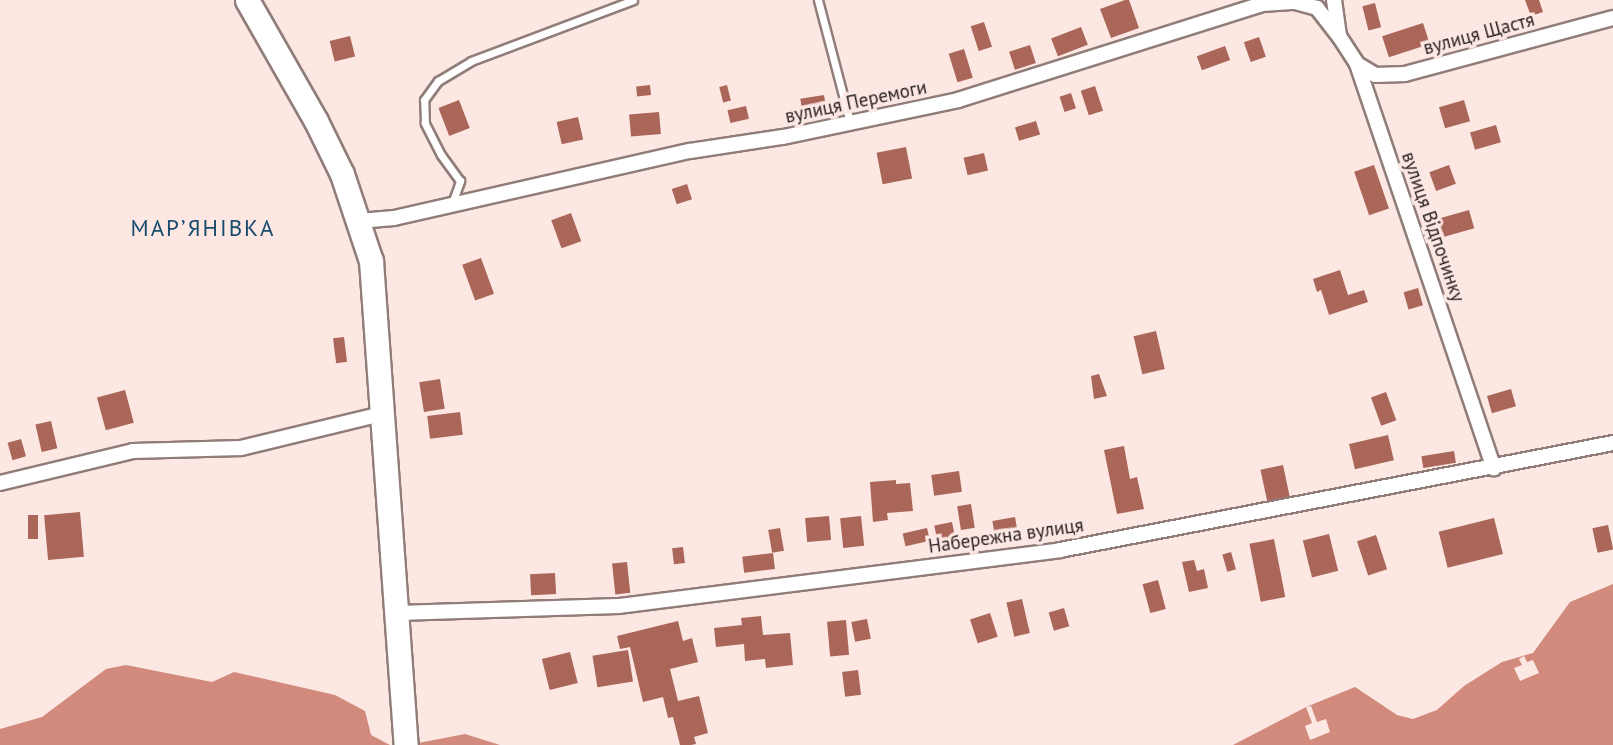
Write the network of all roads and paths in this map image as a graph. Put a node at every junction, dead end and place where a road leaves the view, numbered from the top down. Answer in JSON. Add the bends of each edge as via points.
{"nodes":[{"id":1,"x":247,"y":0,"type":"edge"},
{"id":2,"x":633,"y":0,"type":"edge"},
{"id":3,"x":818,"y":0,"type":"edge"},
{"id":4,"x":1334,"y":0,"type":"edge"},
{"id":5,"x":1613,"y":18,"type":"edge"},
{"id":6,"x":1339,"y":36,"type":"junction"},
{"id":7,"x":1357,"y":64,"type":"junction"},
{"id":8,"x":850,"y":122,"type":"junction"},
{"id":9,"x":451,"y":206,"type":"junction"},
{"id":10,"x":359,"y":221,"type":"junction"},
{"id":11,"x":382,"y":414,"type":"junction"},
{"id":12,"x":1613,"y":443,"type":"edge"},
{"id":13,"x":1494,"y":468,"type":"junction"},
{"id":14,"x":0,"y":483,"type":"edge"},
{"id":15,"x":397,"y":613,"type":"junction"},
{"id":16,"x":406,"y":742,"type":"edge"}],
"edges":[{"from":1,"to":10,"type":"main road","via":[[316,121]]},
{"from":2,"to":9,"type":"lane","via":[[471,61],[438,82],[424,100],[425,123],[460,181]]},
{"from":3,"to":8,"type":"lane"},
{"from":4,"to":6,"type":"street","name":"вулиця Відпочинку"},
{"from":5,"to":7,"type":"street","name":"вулиця Щастя","via":[[1405,74],[1375,75]]},
{"from":6,"to":7,"type":"street","name":"вулиця Відпочинку"},
{"from":6,"to":8,"type":"street","name":"вулиця Перемоги","via":[[1317,8],[1295,2],[1263,4],[958,100]]},
{"from":7,"to":13,"type":"street","name":"вулиця Відпочинку"},
{"from":8,"to":9,"type":"street","name":"вулиця Перемоги","via":[[677,154]]},
{"from":9,"to":10,"type":"street","name":"вулиця Перемоги","via":[[394,219]]},
{"from":10,"to":11,"type":"main road","via":[[371,261]]},
{"from":11,"to":14,"type":"street","via":[[241,448],[133,451]]},
{"from":11,"to":15,"type":"main road"},
{"from":12,"to":13,"type":"street","name":"Набережна вулиця"},
{"from":13,"to":15,"type":"street","name":"Набережна вулиця","via":[[1046,552],[620,606]]},
{"from":15,"to":16,"type":"main road"}]}
